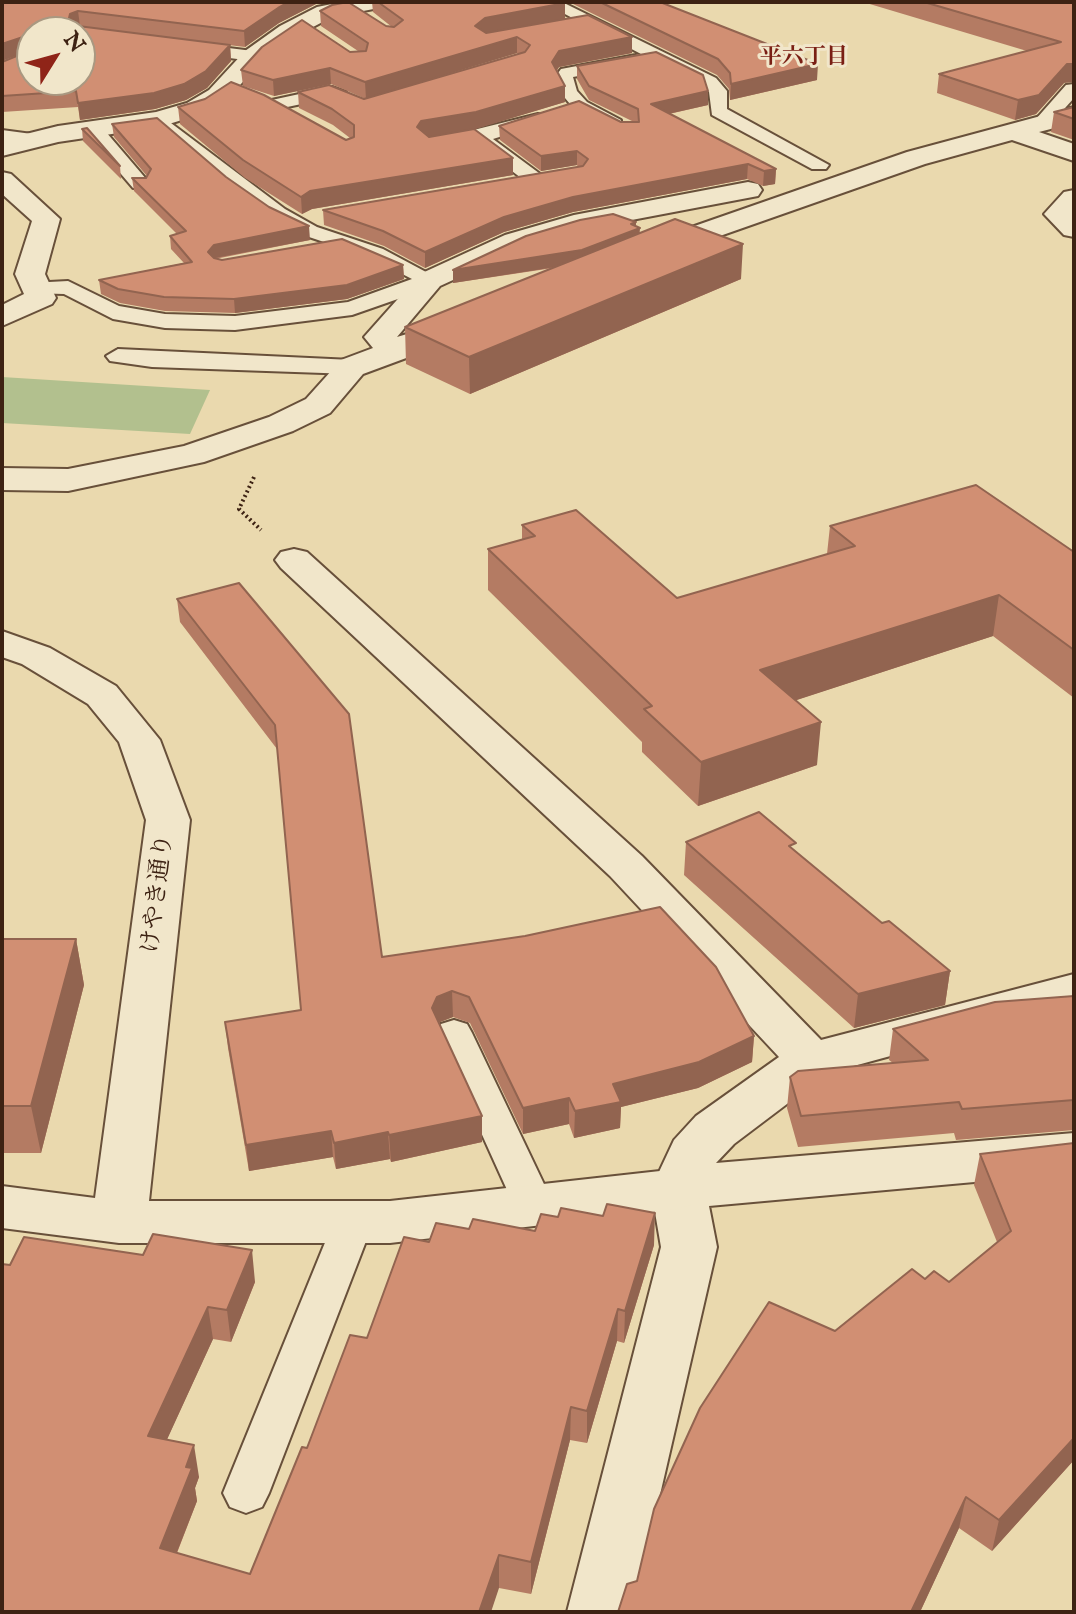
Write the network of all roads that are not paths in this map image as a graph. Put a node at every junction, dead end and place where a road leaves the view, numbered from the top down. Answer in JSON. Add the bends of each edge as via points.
{"nodes":[{"id":1,"x":550,"y":2,"type":"edge"},
{"id":2,"x":374,"y":11,"type":"edge"},
{"id":3,"x":590,"y":22,"type":"junction"},
{"id":4,"x":301,"y":24,"type":"junction"},
{"id":5,"x":560,"y":28,"type":"edge"},
{"id":6,"x":324,"y":38,"type":"edge"},
{"id":7,"x":174,"y":46,"type":"edge"},
{"id":8,"x":253,"y":56,"type":"junction"},
{"id":9,"x":658,"y":56,"type":"junction"},
{"id":10,"x":224,"y":89,"type":"junction"},
{"id":11,"x":1073,"y":97,"type":"edge"},
{"id":12,"x":261,"y":101,"type":"junction"},
{"id":13,"x":353,"y":102,"type":"edge"},
{"id":14,"x":566,"y":111,"type":"junction"},
{"id":15,"x":299,"y":118,"type":"edge"},
{"id":16,"x":159,"y":119,"type":"junction"},
{"id":17,"x":93,"y":129,"type":"junction"},
{"id":18,"x":629,"y":130,"type":"edge"},
{"id":19,"x":926,"y":130,"type":"dead end"},
{"id":20,"x":1011,"y":131,"type":"junction"},
{"id":21,"x":2,"y":136,"type":"edge"},
{"id":22,"x":479,"y":137,"type":"junction"},
{"id":23,"x":32,"y":140,"type":"junction"},
{"id":24,"x":429,"y":145,"type":"edge"},
{"id":25,"x":2,"y":148,"type":"edge"},
{"id":26,"x":1074,"y":153,"type":"edge"},
{"id":27,"x":819,"y":165,"type":"junction"},
{"id":28,"x":562,"y":176,"type":"edge"},
{"id":29,"x":2,"y":180,"type":"edge"},
{"id":30,"x":536,"y":180,"type":"junction"},
{"id":31,"x":140,"y":184,"type":"edge"},
{"id":32,"x":506,"y":185,"type":"edge"},
{"id":33,"x":1074,"y":198,"type":"edge"},
{"id":34,"x":1074,"y":229,"type":"edge"},
{"id":35,"x":341,"y":243,"type":"junction"},
{"id":36,"x":297,"y":252,"type":"edge"},
{"id":37,"x":622,"y":262,"type":"edge"},
{"id":38,"x":430,"y":280,"type":"junction"},
{"id":39,"x":38,"y":288,"type":"junction"},
{"id":40,"x":2,"y":317,"type":"edge"},
{"id":41,"x":482,"y":318,"type":"edge"},
{"id":42,"x":392,"y":351,"type":"junction"},
{"id":43,"x":118,"y":356,"type":"dead end"},
{"id":44,"x":352,"y":367,"type":"junction"},
{"id":45,"x":2,"y":479,"type":"edge"},
{"id":46,"x":294,"y":560,"type":"road end"},
{"id":47,"x":2,"y":643,"type":"edge"},
{"id":48,"x":1074,"y":990,"type":"edge"},
{"id":49,"x":454,"y":1033,"type":"dead end"},
{"id":50,"x":811,"y":1060,"type":"junction"},
{"id":51,"x":1074,"y":1153,"type":"edge"},
{"id":52,"x":678,"y":1189,"type":"junction"},
{"id":53,"x":533,"y":1203,"type":"junction"},
{"id":54,"x":2,"y":1207,"type":"edge"},
{"id":55,"x":119,"y":1222,"type":"junction"},
{"id":56,"x":353,"y":1223,"type":"junction"},
{"id":57,"x":246,"y":1493,"type":"dead end"},
{"id":58,"x":600,"y":1612,"type":"edge"}],
"edges":[{"from":1,"to":3,"type":"lane"},
{"from":2,"to":4,"type":"street","via":[[349,7]]},
{"from":3,"to":5,"type":"lane"},
{"from":3,"to":9,"type":"lane"},
{"from":4,"to":6,"type":"lane"},
{"from":4,"to":8,"type":"street"},
{"from":7,"to":8,"type":"lane"},
{"from":8,"to":10,"type":"street"},
{"from":9,"to":14,"type":"lane","via":[[567,73]]},
{"from":9,"to":27,"type":"lane","via":[[710,82],[718,91],[718,111]]},
{"from":10,"to":12,"type":"lane"},
{"from":10,"to":16,"type":"street","via":[[196,108]]},
{"from":11,"to":20,"type":"street","via":[[1035,111]]},
{"from":12,"to":13,"type":"lane","via":[[332,92]]},
{"from":12,"to":15,"type":"lane"},
{"from":14,"to":18,"type":"lane"},
{"from":14,"to":22,"type":"lane"},
{"from":16,"to":17,"type":"street"},
{"from":16,"to":35,"type":"lane","via":[[278,213]]},
{"from":17,"to":23,"type":"street"},
{"from":17,"to":31,"type":"lane"},
{"from":19,"to":27,"type":"street"},
{"from":20,"to":26,"type":"street"},
{"from":20,"to":37,"type":"street","via":[[859,176]]},
{"from":21,"to":23,"type":"lane"},
{"from":22,"to":24,"type":"lane"},
{"from":22,"to":30,"type":"lane"},
{"from":23,"to":25,"type":"street"},
{"from":27,"to":38,"type":"street","via":[[750,189],[574,223],[515,241]]},
{"from":28,"to":30,"type":"lane"},
{"from":29,"to":39,"type":"street","via":[[46,219],[30,274]]},
{"from":30,"to":32,"type":"lane"},
{"from":33,"to":34,"type":"street","via":[[1058,214]]},
{"from":35,"to":36,"type":"lane"},
{"from":35,"to":38,"type":"lane","via":[[376,253]]},
{"from":38,"to":39,"type":"lane","via":[[352,308],[235,323],[165,321],[113,312],[68,287]]},
{"from":38,"to":42,"type":"street","via":[[380,337]]},
{"from":39,"to":40,"type":"street","via":[[41,298]]},
{"from":41,"to":42,"type":"street"},
{"from":42,"to":44,"type":"street"},
{"from":43,"to":44,"type":"lane"},
{"from":44,"to":45,"type":"street","via":[[318,406],[192,455],[68,480]]},
{"from":46,"to":50,"type":"street","via":[[626,866]]},
{"from":47,"to":55,"type":"street","name":"けやき通り","via":[[36,656],[102,695],[139,740],[168,820]]},
{"from":48,"to":50,"type":"street"},
{"from":49,"to":53,"type":"lane"},
{"from":50,"to":52,"type":"street","via":[[715,1130],[693,1154]]},
{"from":51,"to":52,"type":"street"},
{"from":52,"to":53,"type":"street"},
{"from":52,"to":58,"type":"street","via":[[689,1247]]},
{"from":53,"to":56,"type":"street"},
{"from":54,"to":55,"type":"street"},
{"from":55,"to":56,"type":"street"},
{"from":56,"to":57,"type":"lane"}]}
